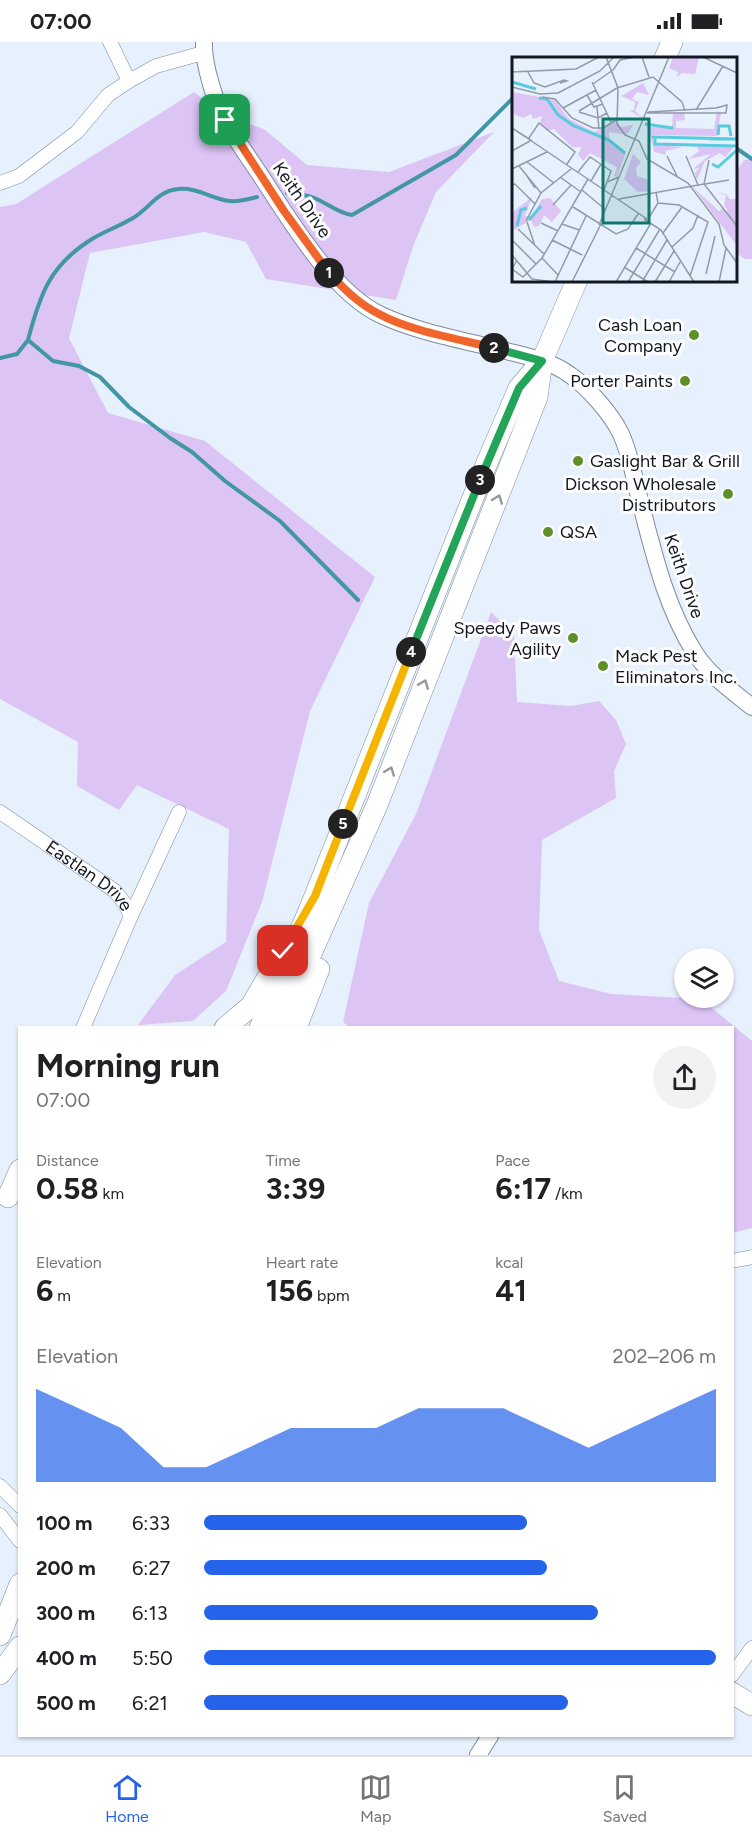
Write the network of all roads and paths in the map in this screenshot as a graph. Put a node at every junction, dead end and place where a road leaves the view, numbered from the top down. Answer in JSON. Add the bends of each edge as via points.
{"nodes":[{"id":1,"x":110,"y":42,"type":"edge"},
{"id":2,"x":672,"y":42,"type":"edge"},
{"id":3,"x":203,"y":48,"type":"edge"},
{"id":4,"x":665,"y":57,"type":"edge"},
{"id":5,"x":129,"y":81,"type":"junction"},
{"id":6,"x":0,"y":183,"type":"edge"},
{"id":7,"x":576,"y":282,"type":"edge"},
{"id":8,"x":542,"y":361,"type":"junction"},
{"id":9,"x":752,"y":707,"type":"edge"},
{"id":10,"x":377,"y":805,"type":"junction"},
{"id":11,"x":0,"y":812,"type":"edge"},
{"id":12,"x":179,"y":812,"type":"dead end"},
{"id":13,"x":315,"y":896,"type":"junction"},
{"id":14,"x":131,"y":916,"type":"junction"},
{"id":15,"x":84,"y":1026,"type":"edge"},
{"id":16,"x":227,"y":1026,"type":"edge"},
{"id":17,"x":262,"y":1026,"type":"edge"},
{"id":18,"x":279,"y":1026,"type":"edge"},
{"id":19,"x":297,"y":1026,"type":"edge"},
{"id":20,"x":18,"y":1175,"type":"edge"},
{"id":21,"x":7,"y":1201,"type":"edge"},
{"id":22,"x":752,"y":1257,"type":"edge"},
{"id":23,"x":734,"y":1261,"type":"edge"},
{"id":24,"x":0,"y":1486,"type":"edge"},
{"id":25,"x":18,"y":1504,"type":"edge"},
{"id":26,"x":0,"y":1515,"type":"edge"},
{"id":27,"x":18,"y":1538,"type":"edge"},
{"id":28,"x":18,"y":1589,"type":"edge"},
{"id":29,"x":0,"y":1635,"type":"edge"},
{"id":30,"x":752,"y":1648,"type":"edge"},
{"id":31,"x":18,"y":1650,"type":"edge"},
{"id":32,"x":734,"y":1672,"type":"edge"},
{"id":33,"x":0,"y":1674,"type":"edge"},
{"id":34,"x":734,"y":1694,"type":"edge"},
{"id":35,"x":752,"y":1705,"type":"edge"},
{"id":36,"x":489,"y":1737,"type":"edge"},
{"id":37,"x":478,"y":1755,"type":"edge"}],
"edges":[{"from":1,"to":5,"type":"street"},
{"from":2,"to":4,"type":"main road"},
{"from":3,"to":5,"type":"street"},
{"from":3,"to":8,"type":"street","name":"Keith Drive","via":[[208,76],[225,120],[284,211],[342,287],[379,315],[405,325]]},
{"from":5,"to":6,"type":"street","via":[[108,95],[77,132],[19,176]]},
{"from":7,"to":8,"type":"main road"},
{"from":8,"to":9,"type":"street","name":"Keith Drive","via":[[571,375],[597,400],[621,434],[663,582],[688,643],[706,667]]},
{"from":10,"to":8,"type":"main road","one_way":true,"via":[[537,397]]},
{"from":8,"to":13,"type":"main road","via":[[519,388],[486,465]]},
{"from":10,"to":18,"type":"main road"},
{"from":10,"to":19,"type":"main road"},
{"from":11,"to":14,"type":"street","name":"Eastlan Drive","via":[[115,891]]},
{"from":12,"to":14,"type":"street"},
{"from":13,"to":16,"type":"main road","via":[[251,1006]]},
{"from":13,"to":17,"type":"main road"},
{"from":14,"to":15,"type":"street","name":"Eastlan Drive"},
{"from":20,"to":21,"type":"main road"},
{"from":22,"to":23,"type":"street"},
{"from":24,"to":25,"type":"street"},
{"from":26,"to":27,"type":"street"},
{"from":28,"to":29,"type":"main road"},
{"from":30,"to":32,"type":"street"},
{"from":31,"to":33,"type":"main road"},
{"from":34,"to":35,"type":"main road"},
{"from":36,"to":37,"type":"street"}]}
